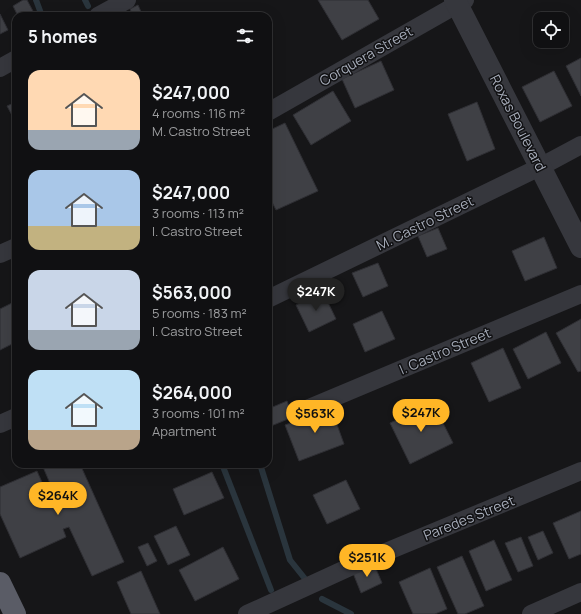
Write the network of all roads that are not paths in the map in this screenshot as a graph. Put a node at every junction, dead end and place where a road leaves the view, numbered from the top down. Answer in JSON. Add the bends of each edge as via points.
{"nodes":[{"id":1,"x":127,"y":0,"type":"edge"},
{"id":2,"x":459,"y":2,"type":"edge"},
{"id":3,"x":105,"y":12,"type":"edge"},
{"id":4,"x":12,"y":61,"type":"edge"},
{"id":5,"x":0,"y":68,"type":"edge"},
{"id":6,"x":272,"y":110,"type":"edge"},
{"id":7,"x":581,"y":145,"type":"edge"},
{"id":8,"x":540,"y":167,"type":"junction"},
{"id":9,"x":581,"y":247,"type":"edge"},
{"id":10,"x":12,"y":249,"type":"edge"},
{"id":11,"x":0,"y":254,"type":"edge"},
{"id":12,"x":581,"y":294,"type":"edge"},
{"id":13,"x":272,"y":297,"type":"edge"},
{"id":14,"x":309,"y":408,"type":"dead end"},
{"id":15,"x":12,"y":419,"type":"edge"},
{"id":16,"x":0,"y":424,"type":"edge"},
{"id":17,"x":581,"y":471,"type":"edge"},
{"id":18,"x":0,"y":583,"type":"edge"},
{"id":19,"x":581,"y":592,"type":"edge"},
{"id":20,"x":15,"y":614,"type":"edge"},
{"id":21,"x":247,"y":614,"type":"edge"},
{"id":22,"x":531,"y":614,"type":"edge"}],
"edges":[{"from":1,"to":3,"type":"street"},
{"from":2,"to":6,"type":"street","name":"Corquera Street"},
{"from":2,"to":8,"type":"street","name":"Roxas Boulevard"},
{"from":4,"to":5,"type":"street"},
{"from":7,"to":8,"type":"street","name":"M. Castro Street"},
{"from":8,"to":9,"type":"street","name":"Roxas Boulevard"},
{"from":8,"to":13,"type":"street","name":"M. Castro Street"},
{"from":10,"to":11,"type":"street"},
{"from":12,"to":14,"type":"street","name":"I. Castro Street"},
{"from":15,"to":16,"type":"street"},
{"from":17,"to":21,"type":"street","name":"Paredes Street","via":[[352,566]]},
{"from":18,"to":20,"type":"highway"},
{"from":19,"to":22,"type":"street"}]}
